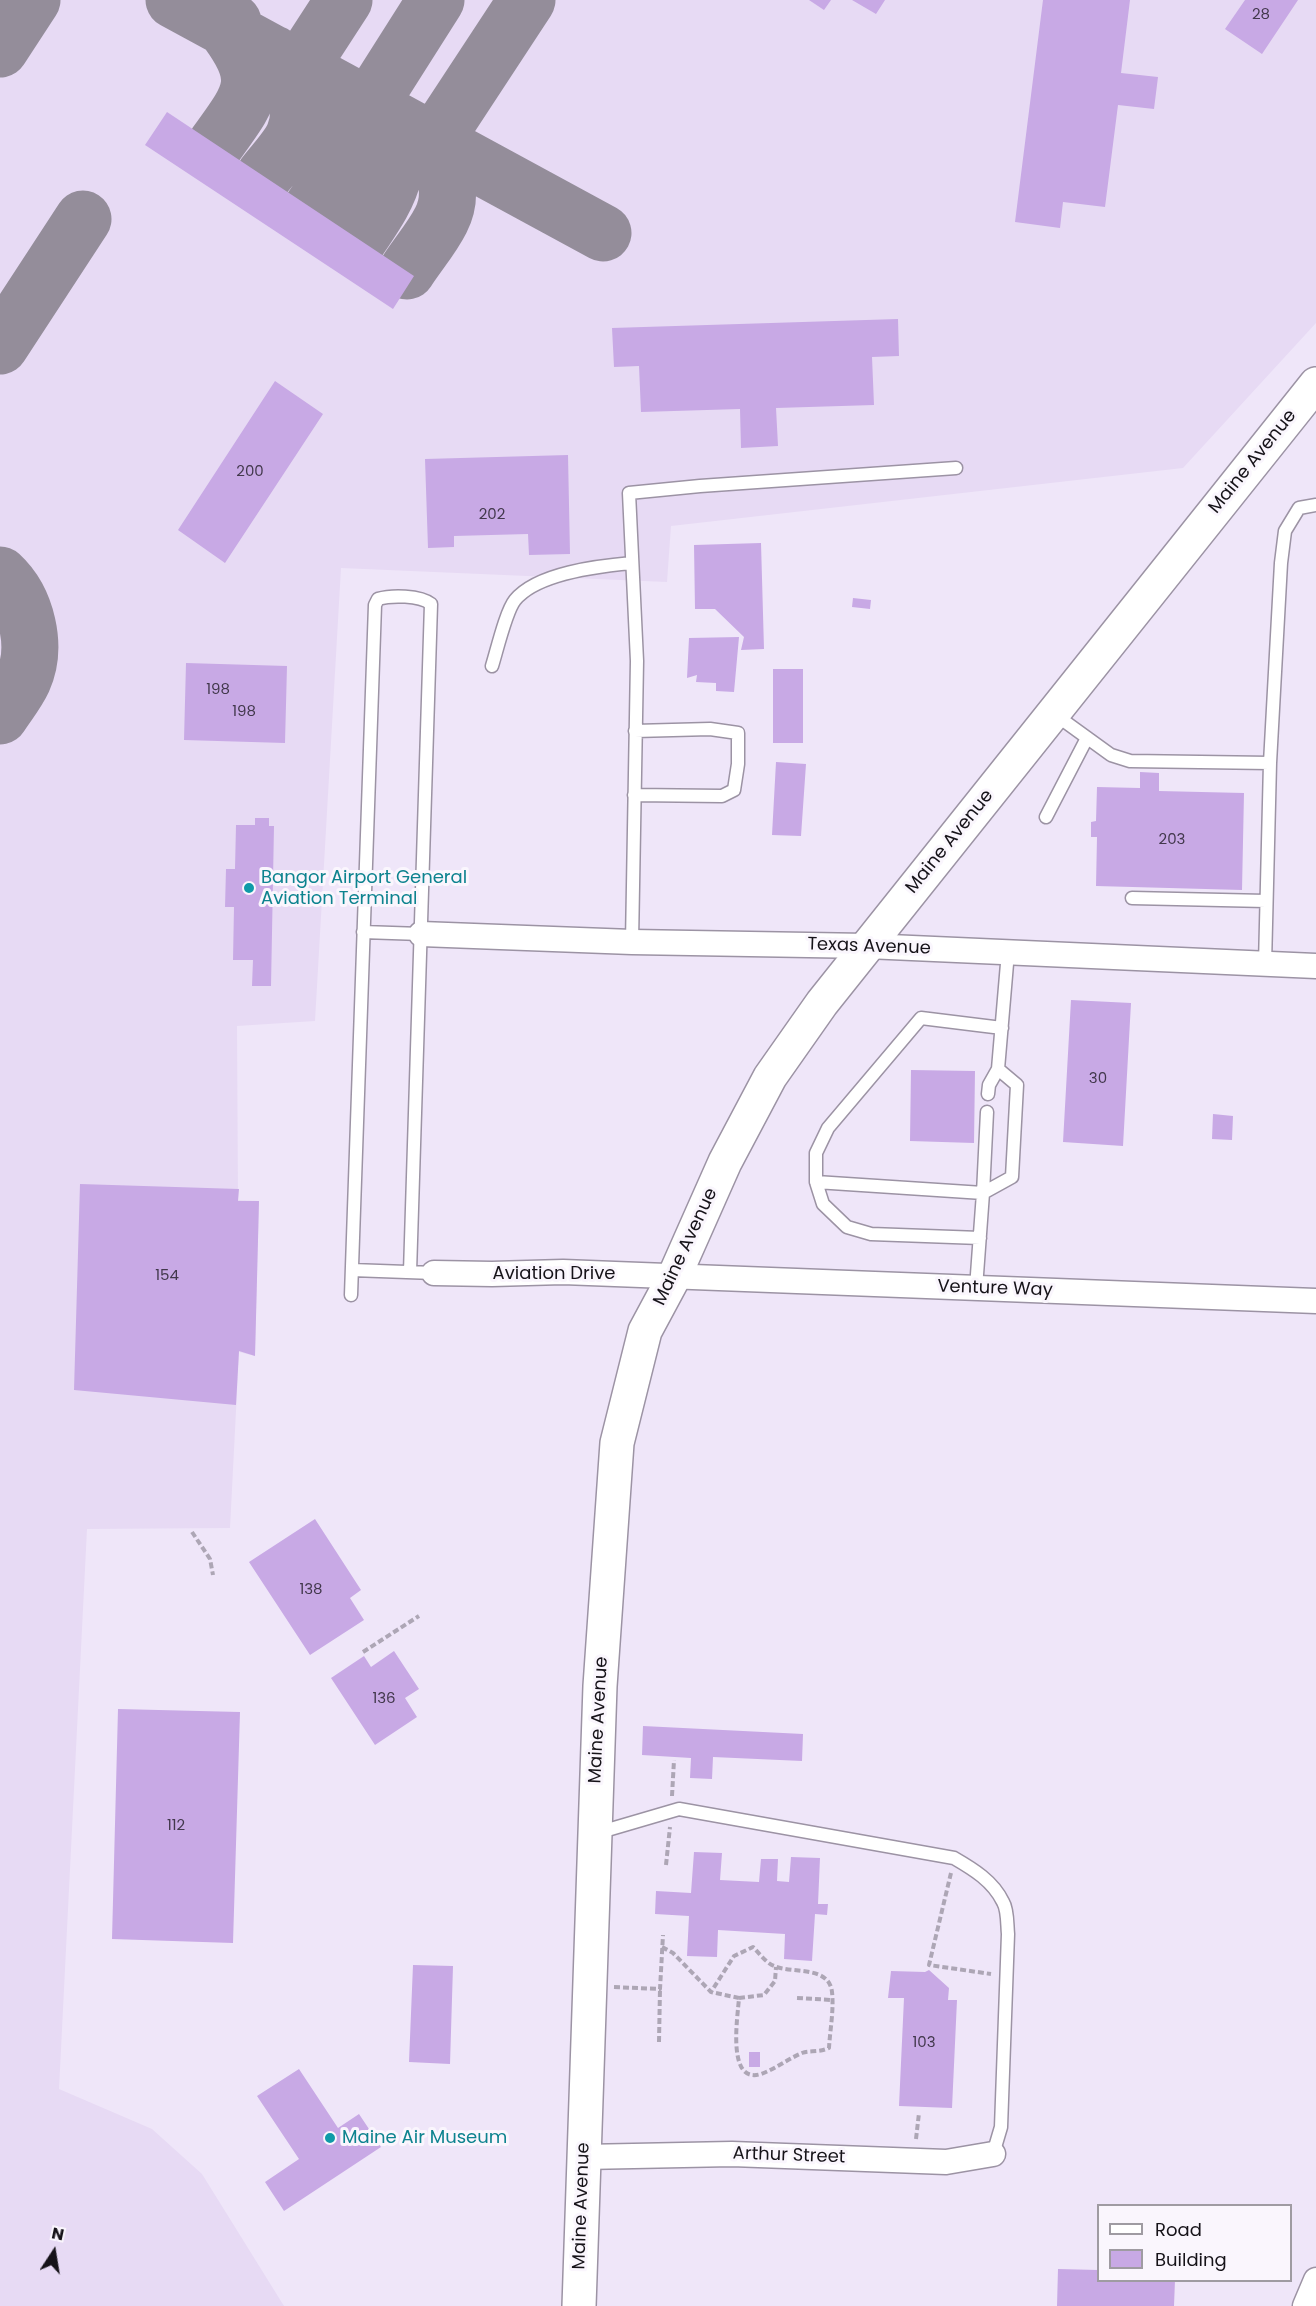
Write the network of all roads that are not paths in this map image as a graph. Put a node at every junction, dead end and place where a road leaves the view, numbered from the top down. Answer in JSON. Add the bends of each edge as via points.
{"nodes":[{"id":1,"x":1316,"y":384,"type":"edge"},
{"id":2,"x":956,"y":468,"type":"dead end"},
{"id":3,"x":1316,"y":505,"type":"edge"},
{"id":4,"x":632,"y":563,"type":"junction"},
{"id":5,"x":492,"y":666,"type":"dead end"},
{"id":6,"x":1053,"y":713,"type":"junction"},
{"id":7,"x":635,"y":730,"type":"junction"},
{"id":8,"x":1087,"y":738,"type":"junction"},
{"id":9,"x":1270,"y":763,"type":"junction"},
{"id":10,"x":634,"y":795,"type":"junction"},
{"id":11,"x":1046,"y":818,"type":"dead end"},
{"id":12,"x":1132,"y":898,"type":"dead end"},
{"id":13,"x":1266,"y":901,"type":"junction"},
{"id":14,"x":363,"y":932,"type":"junction"},
{"id":15,"x":421,"y":934,"type":"junction"},
{"id":16,"x":632,"y":942,"type":"junction"},
{"id":17,"x":867,"y":946,"type":"junction"},
{"id":18,"x":1008,"y":952,"type":"junction"},
{"id":19,"x":1265,"y":964,"type":"junction"},
{"id":20,"x":1316,"y":966,"type":"edge"},
{"id":21,"x":1002,"y":1028,"type":"junction"},
{"id":22,"x":998,"y":1070,"type":"junction"},
{"id":23,"x":988,"y":1094,"type":"dead end"},
{"id":24,"x":987,"y":1112,"type":"dead end"},
{"id":25,"x":816,"y":1182,"type":"junction"},
{"id":26,"x":983,"y":1193,"type":"junction"},
{"id":27,"x":980,"y":1238,"type":"junction"},
{"id":28,"x":352,"y":1270,"type":"junction"},
{"id":29,"x":422,"y":1273,"type":"junction"},
{"id":30,"x":674,"y":1277,"type":"junction"},
{"id":31,"x":976,"y":1288,"type":"junction"},
{"id":32,"x":351,"y":1294,"type":"dead end"},
{"id":33,"x":1316,"y":1301,"type":"edge"},
{"id":34,"x":594,"y":1834,"type":"junction"},
{"id":35,"x":993,"y":2154,"type":"joint"},
{"id":36,"x":584,"y":2157,"type":"junction"},
{"id":37,"x":1316,"y":2280,"type":"edge"},
{"id":38,"x":579,"y":2306,"type":"edge"},
{"id":39,"x":1305,"y":2306,"type":"edge"}],
"edges":[{"from":1,"to":6,"type":"main road","name":"Maine Avenue"},
{"from":2,"to":4,"type":"lane","via":[[629,493]]},
{"from":3,"to":9,"type":"lane","via":[[1299,508],[1285,531]]},
{"from":4,"to":5,"type":"lane","via":[[589,567],[531,585],[514,602]]},
{"from":4,"to":7,"type":"lane","via":[[637,661]]},
{"from":6,"to":8,"type":"lane"},
{"from":6,"to":17,"type":"main road","name":"Maine Avenue"},
{"from":7,"to":10,"type":"lane"},
{"from":7,"to":10,"type":"lane","via":[[710,729],[738,733],[738,764],[734,790],[722,796]]},
{"from":8,"to":9,"type":"lane","via":[[1111,755],[1130,761]]},
{"from":8,"to":11,"type":"lane"},
{"from":9,"to":13,"type":"lane"},
{"from":10,"to":16,"type":"lane"},
{"from":12,"to":13,"type":"lane"},
{"from":13,"to":19,"type":"lane"},
{"from":14,"to":15,"type":"lane"},
{"from":14,"to":15,"type":"lane","via":[[375,605],[386,596],[431,604]]},
{"from":14,"to":28,"type":"lane"},
{"from":15,"to":16,"type":"street","name":"Texas Avenue"},
{"from":15,"to":29,"type":"lane"},
{"from":16,"to":17,"type":"street","name":"Texas Avenue"},
{"from":17,"to":18,"type":"street","name":"Texas Avenue"},
{"from":17,"to":30,"type":"main road","name":"Maine Avenue","via":[[770,1077],[725,1162]]},
{"from":18,"to":19,"type":"street","name":"Texas Avenue"},
{"from":18,"to":21,"type":"lane"},
{"from":19,"to":20,"type":"street","name":"Texas Avenue"},
{"from":21,"to":22,"type":"lane"},
{"from":21,"to":25,"type":"lane","via":[[921,1018],[828,1128],[816,1153]]},
{"from":22,"to":23,"type":"lane"},
{"from":22,"to":26,"type":"lane","via":[[1017,1085],[1012,1178]]},
{"from":24,"to":26,"type":"lane"},
{"from":25,"to":26,"type":"lane"},
{"from":25,"to":27,"type":"lane","via":[[824,1204],[847,1227],[871,1234]]},
{"from":26,"to":27,"type":"lane"},
{"from":27,"to":31,"type":"lane"},
{"from":28,"to":29,"type":"lane"},
{"from":28,"to":32,"type":"lane"},
{"from":29,"to":30,"type":"street","name":"Aviation Drive","via":[[563,1272]]},
{"from":30,"to":31,"type":"street","name":"Venture Way"},
{"from":30,"to":34,"type":"main road","name":"Maine Avenue","via":[[645,1331],[618,1443],[600,1686]]},
{"from":31,"to":33,"type":"street","name":"Venture Way"},
{"from":34,"to":35,"type":"lane","via":[[679,1809],[954,1858],[977,1871],[1004,1903],[1008,1934],[1001,2127]]},
{"from":34,"to":36,"type":"main road","name":"Maine Avenue"},
{"from":35,"to":36,"type":"street","name":"Arthur Street","via":[[946,2162],[732,2154]]},
{"from":36,"to":38,"type":"main road","name":"Maine Avenue"},
{"from":37,"to":39,"type":"street"}]}
